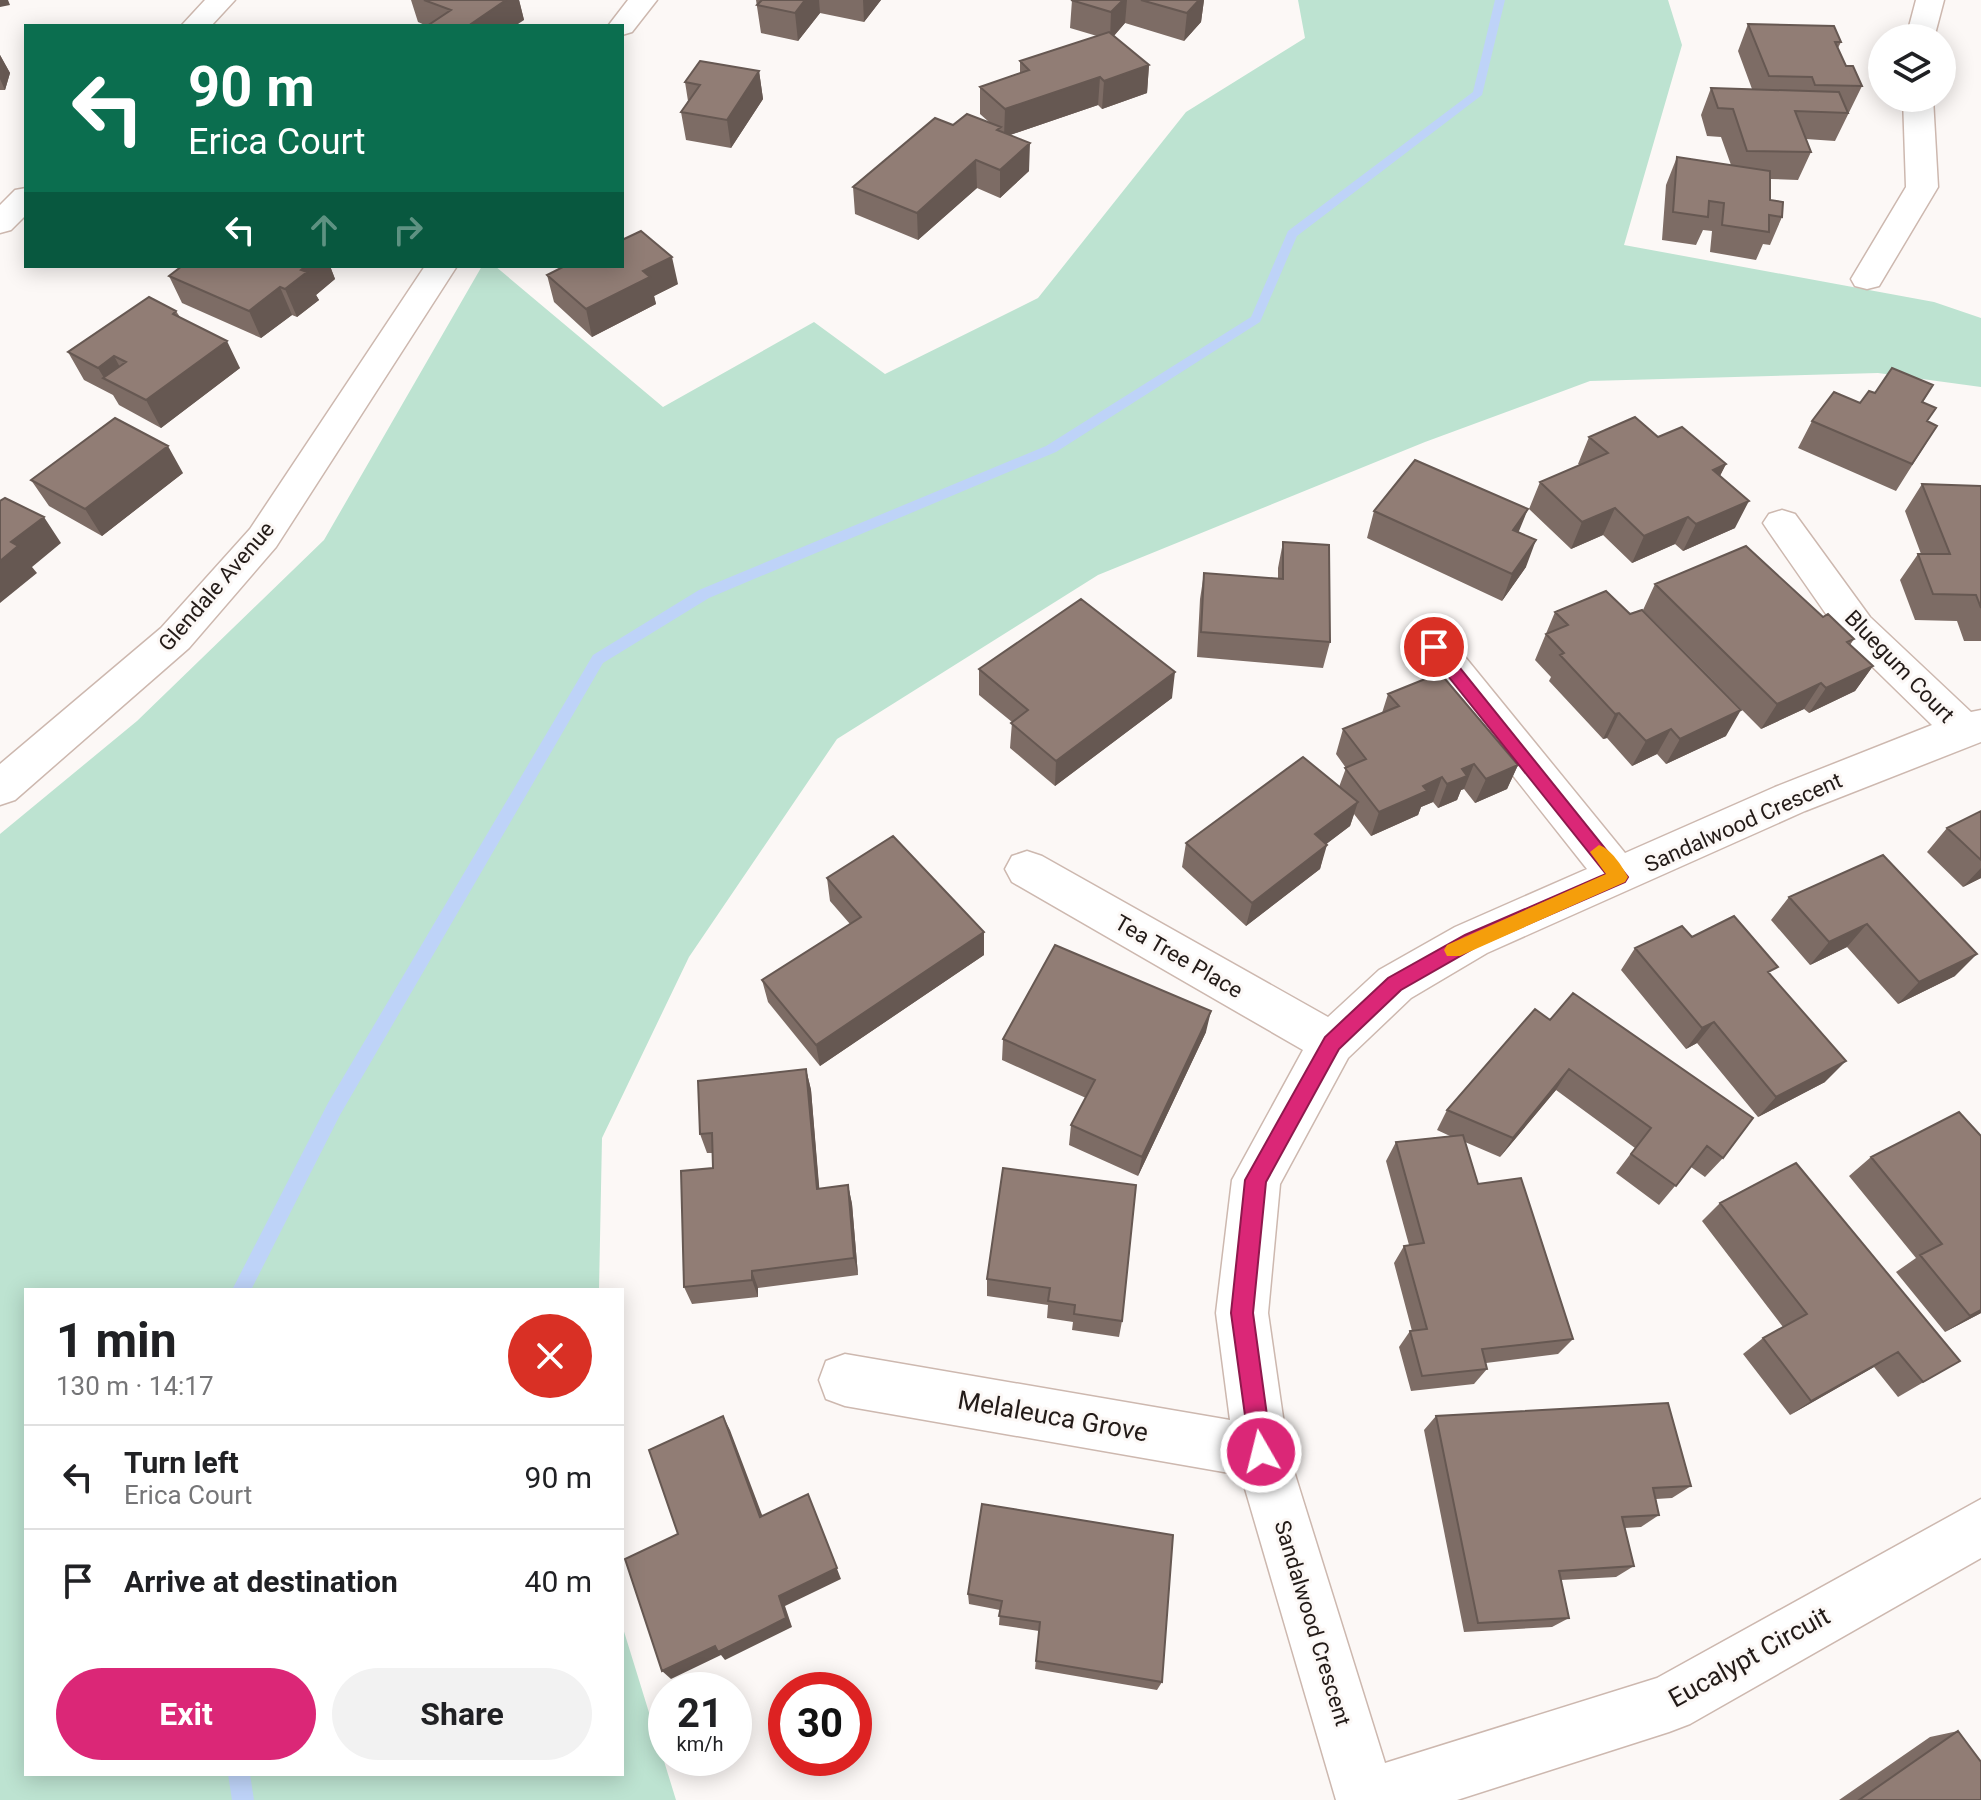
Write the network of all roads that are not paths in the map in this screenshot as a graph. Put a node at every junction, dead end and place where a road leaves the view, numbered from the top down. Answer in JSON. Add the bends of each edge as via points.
{"nodes":[{"id":1,"x":221,"y":0,"type":"edge"},
{"id":2,"x":643,"y":0,"type":"edge"},
{"id":3,"x":1930,"y":0,"type":"edge"},
{"id":4,"x":190,"y":20,"type":"edge"},
{"id":5,"x":624,"y":24,"type":"edge"},
{"id":6,"x":1924,"y":24,"type":"edge"},
{"id":7,"x":1919,"y":112,"type":"edge"},
{"id":8,"x":24,"y":199,"type":"edge"},
{"id":9,"x":0,"y":223,"type":"edge"},
{"id":10,"x":440,"y":268,"type":"edge"},
{"id":11,"x":1867,"y":279,"type":"dead end"},
{"id":12,"x":1782,"y":523,"type":"dead end"},
{"id":13,"x":1434,"y":647,"type":"dead end"},
{"id":14,"x":1972,"y":728,"type":"edge"},
{"id":15,"x":0,"y":788,"type":"edge"},
{"id":16,"x":1027,"y":869,"type":"dead end"},
{"id":17,"x":1619,"y":877,"type":"junction"},
{"id":18,"x":1332,"y":1043,"type":"junction"},
{"id":19,"x":845,"y":1380,"type":"dead end"},
{"id":20,"x":1261,"y":1452,"type":"junction"},
{"id":21,"x":1981,"y":1527,"type":"edge"},
{"id":22,"x":1366,"y":1799,"type":"edge"}],
"edges":[{"from":1,"to":4,"type":"street"},
{"from":2,"to":5,"type":"street"},
{"from":3,"to":6,"type":"street"},
{"from":7,"to":11,"type":"street","via":[[1922,187]]},
{"from":8,"to":9,"type":"street"},
{"from":10,"to":15,"type":"street","name":"Glendale Avenue","via":[[263,538],[175,638]]},
{"from":12,"to":14,"type":"street","name":"Bluegum Court","via":[[1856,627]]},
{"from":13,"to":17,"type":"street"},
{"from":14,"to":17,"type":"street","name":"Sandalwood Crescent","via":[[1790,799]]},
{"from":16,"to":18,"type":"street","name":"Tea Tree Place"},
{"from":17,"to":18,"type":"street","name":"Sandalwood Crescent","via":[[1471,940],[1395,984]]},
{"from":18,"to":20,"type":"street","name":"Sandalwood Crescent","via":[[1256,1180],[1242,1313]]},
{"from":19,"to":20,"type":"street","name":"Melaleuca Grove"},
{"from":20,"to":22,"type":"street","name":"Sandalwood Crescent"},
{"from":21,"to":22,"type":"street","name":"Eucalypt Circuit","via":[[1669,1703]]}]}
